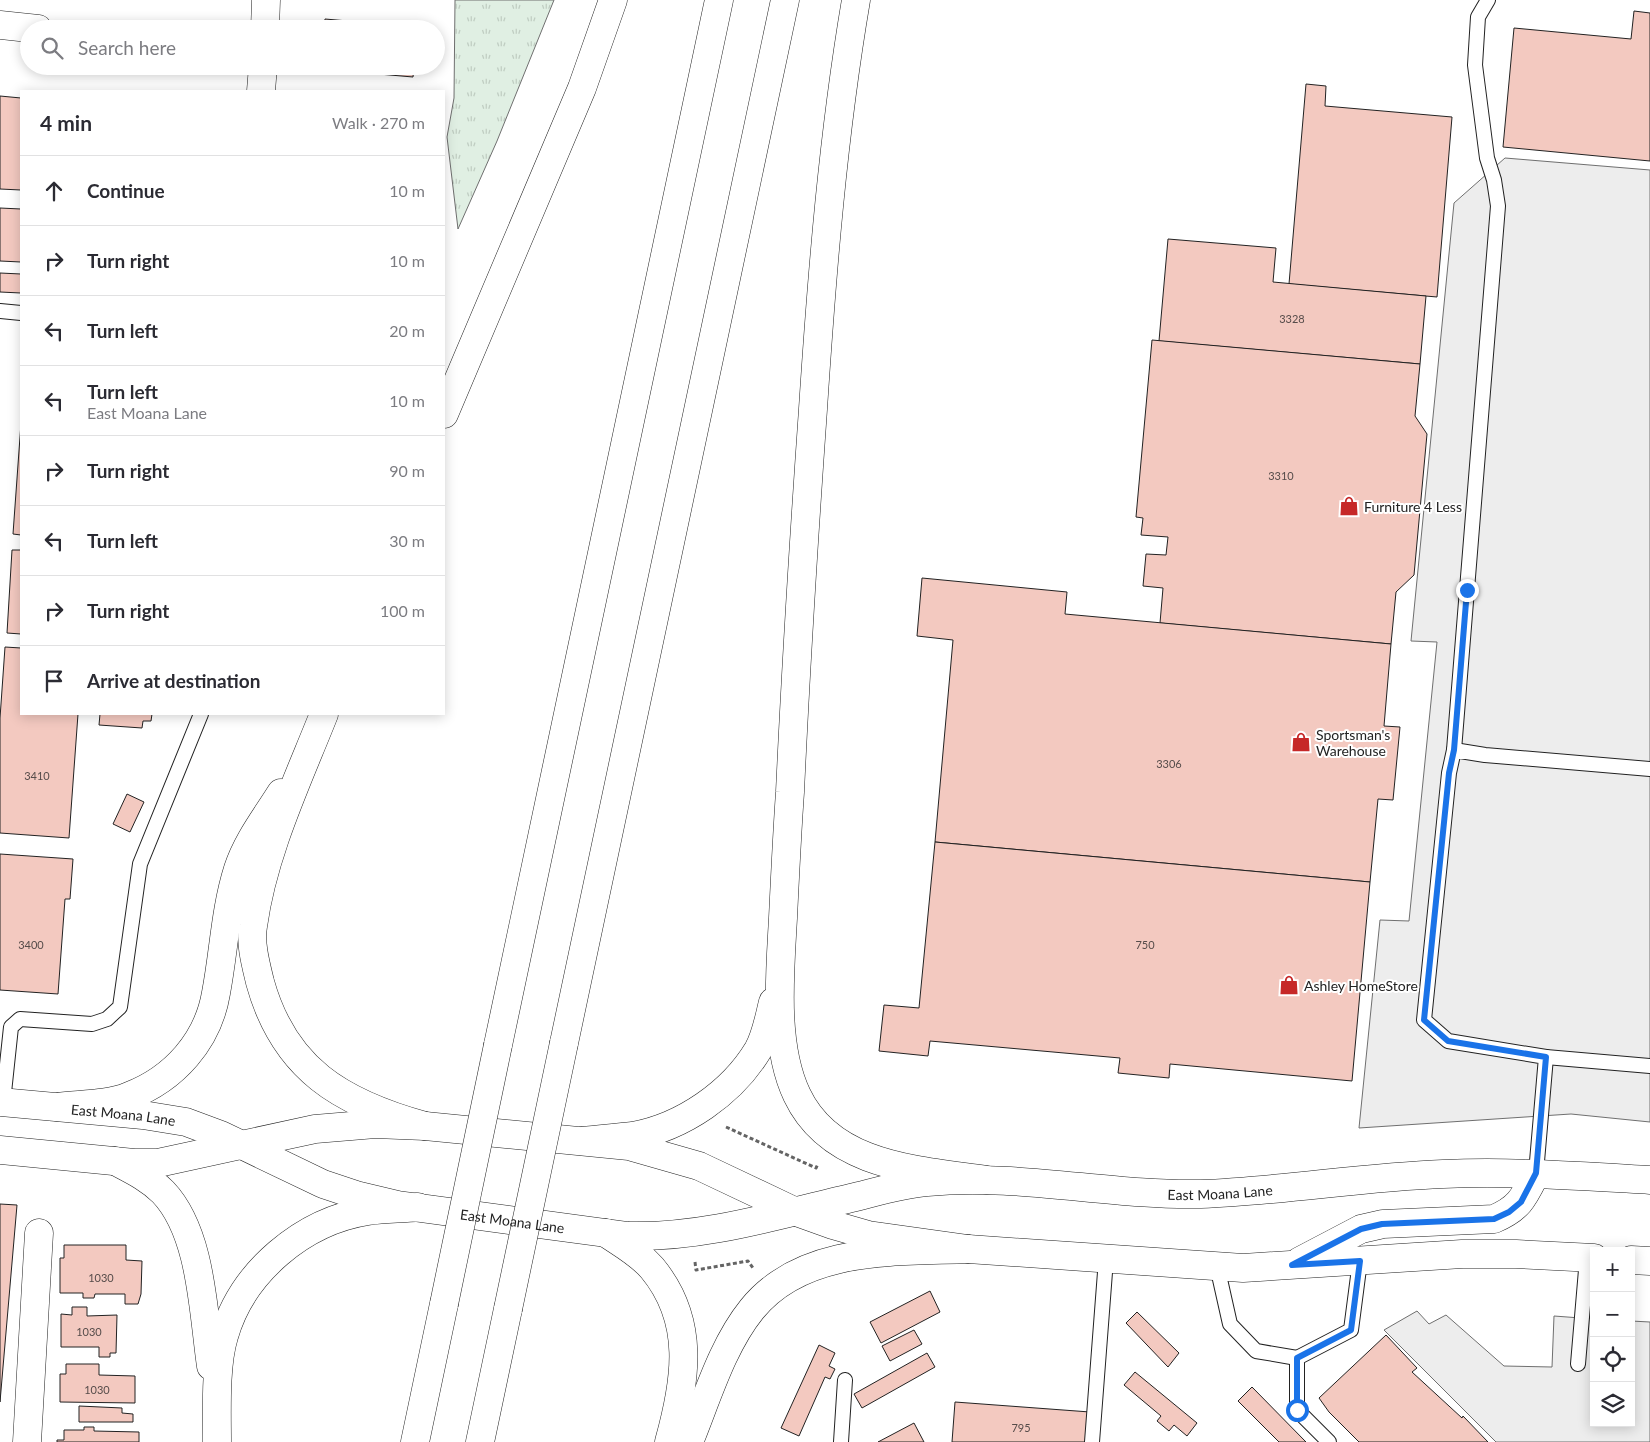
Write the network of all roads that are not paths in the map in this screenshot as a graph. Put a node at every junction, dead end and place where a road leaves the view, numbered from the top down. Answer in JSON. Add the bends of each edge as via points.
{"nodes":[{"id":1,"x":266,"y":0,"type":"edge"},
{"id":2,"x":613,"y":0,"type":"edge"},
{"id":3,"x":719,"y":0,"type":"edge"},
{"id":4,"x":785,"y":0,"type":"edge"},
{"id":5,"x":856,"y":0,"type":"edge"},
{"id":6,"x":1488,"y":0,"type":"edge"},
{"id":7,"x":265,"y":20,"type":"edge"},
{"id":8,"x":0,"y":25,"type":"edge"},
{"id":9,"x":20,"y":27,"type":"edge"},
{"id":10,"x":262,"y":75,"type":"edge"},
{"id":11,"x":261,"y":90,"type":"edge"},
{"id":12,"x":0,"y":312,"type":"edge"},
{"id":13,"x":20,"y":313,"type":"edge"},
{"id":14,"x":445,"y":412,"type":"edge"},
{"id":15,"x":201,"y":715,"type":"edge"},
{"id":16,"x":324,"y":715,"type":"edge"},
{"id":17,"x":312,"y":745,"type":"junction"},
{"id":18,"x":1454,"y":750,"type":"junction"},
{"id":19,"x":1650,"y":769,"type":"edge"},
{"id":20,"x":780,"y":972,"type":"junction"},
{"id":21,"x":1546,"y":1057,"type":"junction"},
{"id":22,"x":1650,"y":1066,"type":"edge"},
{"id":23,"x":1,"y":1102,"type":"edge"},
{"id":24,"x":58,"y":1107,"type":"junction"},
{"id":25,"x":424,"y":1126,"type":"junction"},
{"id":26,"x":583,"y":1141,"type":"junction"},
{"id":27,"x":241,"y":1145,"type":"junction"},
{"id":28,"x":0,"y":1150,"type":"edge"},
{"id":29,"x":115,"y":1161,"type":"junction"},
{"id":30,"x":1536,"y":1173,"type":"junction"},
{"id":31,"x":987,"y":1180,"type":"junction"},
{"id":32,"x":1650,"y":1180,"type":"edge"},
{"id":33,"x":418,"y":1208,"type":"junction"},
{"id":34,"x":794,"y":1211,"type":"junction"},
{"id":35,"x":38,"y":1233,"type":"dead end"},
{"id":36,"x":606,"y":1234,"type":"junction"},
{"id":37,"x":968,"y":1249,"type":"junction"},
{"id":38,"x":1590,"y":1258,"type":"edge"},
{"id":39,"x":1106,"y":1259,"type":"junction"},
{"id":40,"x":1635,"y":1260,"type":"edge"},
{"id":41,"x":1360,"y":1261,"type":"junction"},
{"id":42,"x":1650,"y":1261,"type":"edge"},
{"id":43,"x":1292,"y":1265,"type":"junction"},
{"id":44,"x":1217,"y":1266,"type":"junction"},
{"id":45,"x":1297,"y":1358,"type":"junction"},
{"id":46,"x":1578,"y":1364,"type":"dead end"},
{"id":47,"x":845,"y":1380,"type":"dead end"},
{"id":48,"x":217,"y":1410,"type":"junction"},
{"id":49,"x":27,"y":1442,"type":"edge"},
{"id":50,"x":217,"y":1442,"type":"edge"},
{"id":51,"x":415,"y":1442,"type":"edge"},
{"id":52,"x":480,"y":1442,"type":"edge"},
{"id":53,"x":669,"y":1442,"type":"edge"},
{"id":54,"x":689,"y":1442,"type":"edge"},
{"id":55,"x":841,"y":1442,"type":"edge"},
{"id":56,"x":1092,"y":1442,"type":"edge"},
{"id":57,"x":1329,"y":1442,"type":"edge"}],
"edges":[{"from":1,"to":7,"type":"main road"},
{"from":2,"to":14,"type":"main road","via":[[582,88]]},
{"from":3,"to":51,"type":"main road","bridge":true},
{"from":4,"to":52,"type":"main road","bridge":true},
{"from":5,"to":20,"type":"main road","via":[[824,245],[799,600]]},
{"from":6,"to":18,"type":"lane","via":[[1478,17],[1475,65],[1487,158],[1498,206]]},
{"from":8,"to":9,"type":"main road"},
{"from":10,"to":11,"type":"main road"},
{"from":12,"to":13,"type":"lane"},
{"from":15,"to":23,"type":"lane","via":[[140,864],[120,1007],[108,1019],[92,1024],[20,1020],[11,1027]]},
{"from":16,"to":17,"type":"main road"},
{"from":17,"to":24,"type":"main road","via":[[250,841],[239,867],[223,939],[216,994],[206,1025],[190,1051],[172,1072],[128,1097]]},
{"from":17,"to":25,"type":"main road","via":[[270,855],[252,928],[266,1004],[292,1053],[310,1070],[355,1101],[390,1117]]},
{"from":18,"to":19,"type":"lane"},
{"from":18,"to":21,"type":"lane","via":[[1424,1020],[1448,1041]]},
{"from":20,"to":26,"type":"main road","via":[[768,1026],[759,1048],[744,1070],[721,1093],[694,1113],[663,1128],[634,1136]]},
{"from":20,"to":31,"type":"main road","via":[[786,1068],[797,1096],[822,1131],[870,1159]]},
{"from":21,"to":22,"type":"lane"},
{"from":21,"to":30,"type":"lane"},
{"from":23,"to":24,"type":"main road","name":"East Moana Lane"},
{"from":24,"to":27,"type":"main road","name":"East Moana Lane","via":[[186,1122]]},
{"from":25,"to":26,"type":"main road"},
{"from":25,"to":27,"type":"main road","via":[[374,1124],[315,1129]]},
{"from":26,"to":34,"type":"main road","via":[[629,1146],[699,1166]]},
{"from":27,"to":29,"type":"main road","via":[[158,1163]]},
{"from":27,"to":33,"type":"main road","name":"East Moana Lane","via":[[323,1184]]},
{"from":28,"to":29,"type":"main road"},
{"from":29,"to":48,"type":"main road","via":[[164,1192],[190,1237]]},
{"from":30,"to":31,"type":"main road","name":"East Moana Lane","via":[[1440,1174],[1201,1194]]},
{"from":30,"to":32,"type":"main road","name":"East Moana Lane"},
{"from":30,"to":43,"type":"main road","via":[[1521,1202],[1494,1219],[1382,1224],[1361,1229]]},
{"from":31,"to":34,"type":"main road","name":"East Moana Lane","via":[[923,1182]]},
{"from":33,"to":36,"type":"main road","name":"East Moana Lane"},
{"from":33,"to":48,"type":"main road","via":[[368,1211],[336,1219],[282,1249],[257,1274],[237,1301],[223,1337]]},
{"from":34,"to":36,"type":"main road","name":"East Moana Lane","via":[[698,1233],[662,1237]]},
{"from":34,"to":37,"type":"main road","via":[[868,1235]]},
{"from":35,"to":49,"type":"main road"},
{"from":36,"to":53,"type":"main road","via":[[652,1268],[675,1307],[682,1332],[685,1364]]},
{"from":37,"to":39,"type":"main road"},
{"from":37,"to":54,"type":"main road","via":[[878,1253],[844,1258],[815,1265],[771,1289],[752,1309],[738,1331],[721,1363]]},
{"from":38,"to":41,"type":"main road","via":[[1462,1254]]},
{"from":38,"to":46,"type":"lane"},
{"from":39,"to":44,"type":"main road"},
{"from":39,"to":56,"type":"lane"},
{"from":40,"to":42,"type":"main road"},
{"from":41,"to":43,"type":"main road"},
{"from":41,"to":45,"type":"lane","via":[[1351,1330]]},
{"from":43,"to":44,"type":"main road"},
{"from":44,"to":45,"type":"lane","via":[[1230,1324],[1256,1351]]},
{"from":45,"to":57,"type":"lane","via":[[1297,1410]]},
{"from":47,"to":55,"type":"lane"},
{"from":48,"to":50,"type":"main road"}]}
